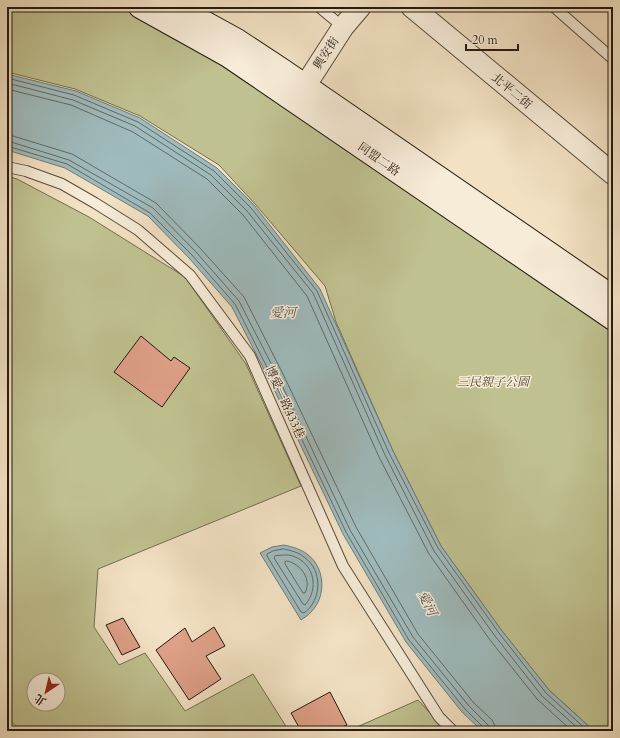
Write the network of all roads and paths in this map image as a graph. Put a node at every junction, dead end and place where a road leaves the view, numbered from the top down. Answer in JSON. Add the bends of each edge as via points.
{"nodes":[{"id":1,"x":140,"y":7,"type":"edge"},
{"id":2,"x":177,"y":7,"type":"edge"},
{"id":3,"x":319,"y":7,"type":"edge"},
{"id":4,"x":360,"y":7,"type":"edge"},
{"id":5,"x":412,"y":7,"type":"edge"},
{"id":6,"x":554,"y":7,"type":"edge"},
{"id":7,"x":343,"y":27,"type":"junction"},
{"id":8,"x":613,"y":58,"type":"edge"},
{"id":9,"x":300,"y":93,"type":"junction"},
{"id":10,"x":7,"y":167,"type":"edge"},
{"id":11,"x":613,"y":174,"type":"edge"},
{"id":12,"x":613,"y":297,"type":"edge"},
{"id":13,"x":613,"y":319,"type":"edge"},
{"id":14,"x":453,"y":731,"type":"edge"}],
"edges":[{"from":1,"to":9,"type":"street","name":"同盟二路"},
{"from":2,"to":9,"type":"street","name":"同盟二路","via":[[237,40]]},
{"from":3,"to":7,"type":"lane"},
{"from":4,"to":7,"type":"street","name":"興安街"},
{"from":5,"to":11,"type":"street","name":"北平二街"},
{"from":6,"to":8,"type":"lane"},
{"from":7,"to":9,"type":"street","name":"興安街"},
{"from":9,"to":12,"type":"street","name":"同盟二路"},
{"from":9,"to":13,"type":"street","name":"同盟二路"},
{"from":10,"to":14,"type":"lane","name":"博愛一路433巷","via":[[62,184],[95,203],[138,230],[190,275],[250,356],[343,566],[439,717]]}]}
